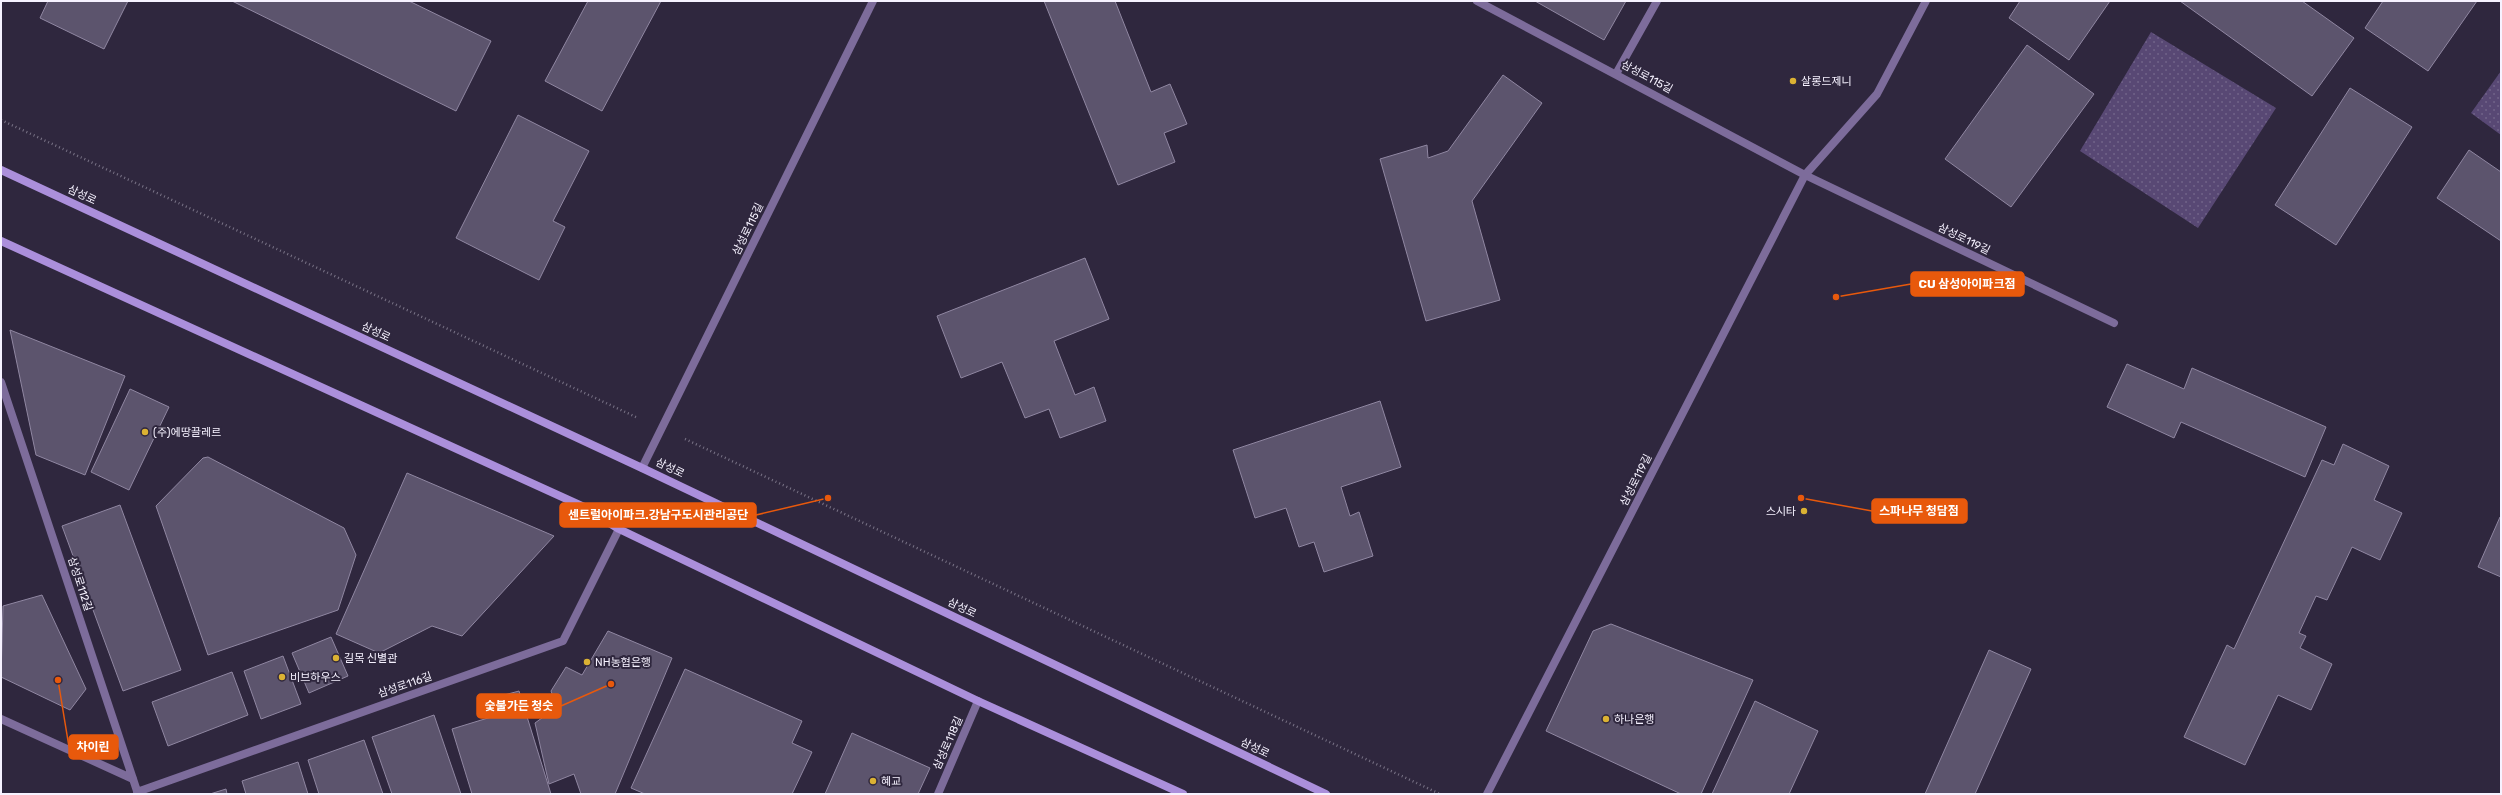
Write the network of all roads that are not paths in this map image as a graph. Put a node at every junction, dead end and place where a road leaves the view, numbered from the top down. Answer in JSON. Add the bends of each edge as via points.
{"nodes":[{"id":1,"x":874,"y":1,"type":"edge"},
{"id":2,"x":1477,"y":1,"type":"edge"},
{"id":3,"x":1657,"y":1,"type":"edge"},
{"id":4,"x":1926,"y":1,"type":"edge"},
{"id":5,"x":1616,"y":74,"type":"junction"},
{"id":6,"x":1,"y":170,"type":"edge"},
{"id":7,"x":1804,"y":175,"type":"junction"},
{"id":8,"x":1,"y":241,"type":"edge"},
{"id":9,"x":2114,"y":323,"type":"dead end"},
{"id":10,"x":1,"y":382,"type":"edge"},
{"id":11,"x":642,"y":468,"type":"junction"},
{"id":12,"x":618,"y":528,"type":"junction"},
{"id":13,"x":978,"y":701,"type":"junction"},
{"id":14,"x":1,"y":719,"type":"edge"},
{"id":15,"x":133,"y":779,"type":"junction"},
{"id":16,"x":137,"y":793,"type":"edge"},
{"id":17,"x":938,"y":794,"type":"edge"},
{"id":18,"x":1182,"y":794,"type":"edge"},
{"id":19,"x":1326,"y":794,"type":"edge"},
{"id":20,"x":1488,"y":794,"type":"edge"}],
"edges":[{"from":1,"to":11,"type":"street","name":"삼성로115길"},
{"from":2,"to":5,"type":"street","name":"삼성로115길"},
{"from":3,"to":5,"type":"street"},
{"from":4,"to":7,"type":"street","name":"삼성로119길","via":[[1877,94]]},
{"from":5,"to":7,"type":"street","name":"삼성로115길"},
{"from":6,"to":11,"type":"main road","name":"삼성로"},
{"from":7,"to":9,"type":"street","name":"삼성로119길"},
{"from":7,"to":20,"type":"street","name":"삼성로119길"},
{"from":8,"to":12,"type":"main road","via":[[584,507]]},
{"from":10,"to":15,"type":"street","name":"삼성로112길"},
{"from":11,"to":19,"type":"main road","name":"삼성로"},
{"from":12,"to":13,"type":"main road"},
{"from":12,"to":16,"type":"street","name":"삼성로116길","via":[[563,641]]},
{"from":13,"to":17,"type":"street","name":"삼성로118길"},
{"from":13,"to":18,"type":"main road"},
{"from":14,"to":15,"type":"street"},
{"from":15,"to":16,"type":"street","name":"삼성로112길"}]}
